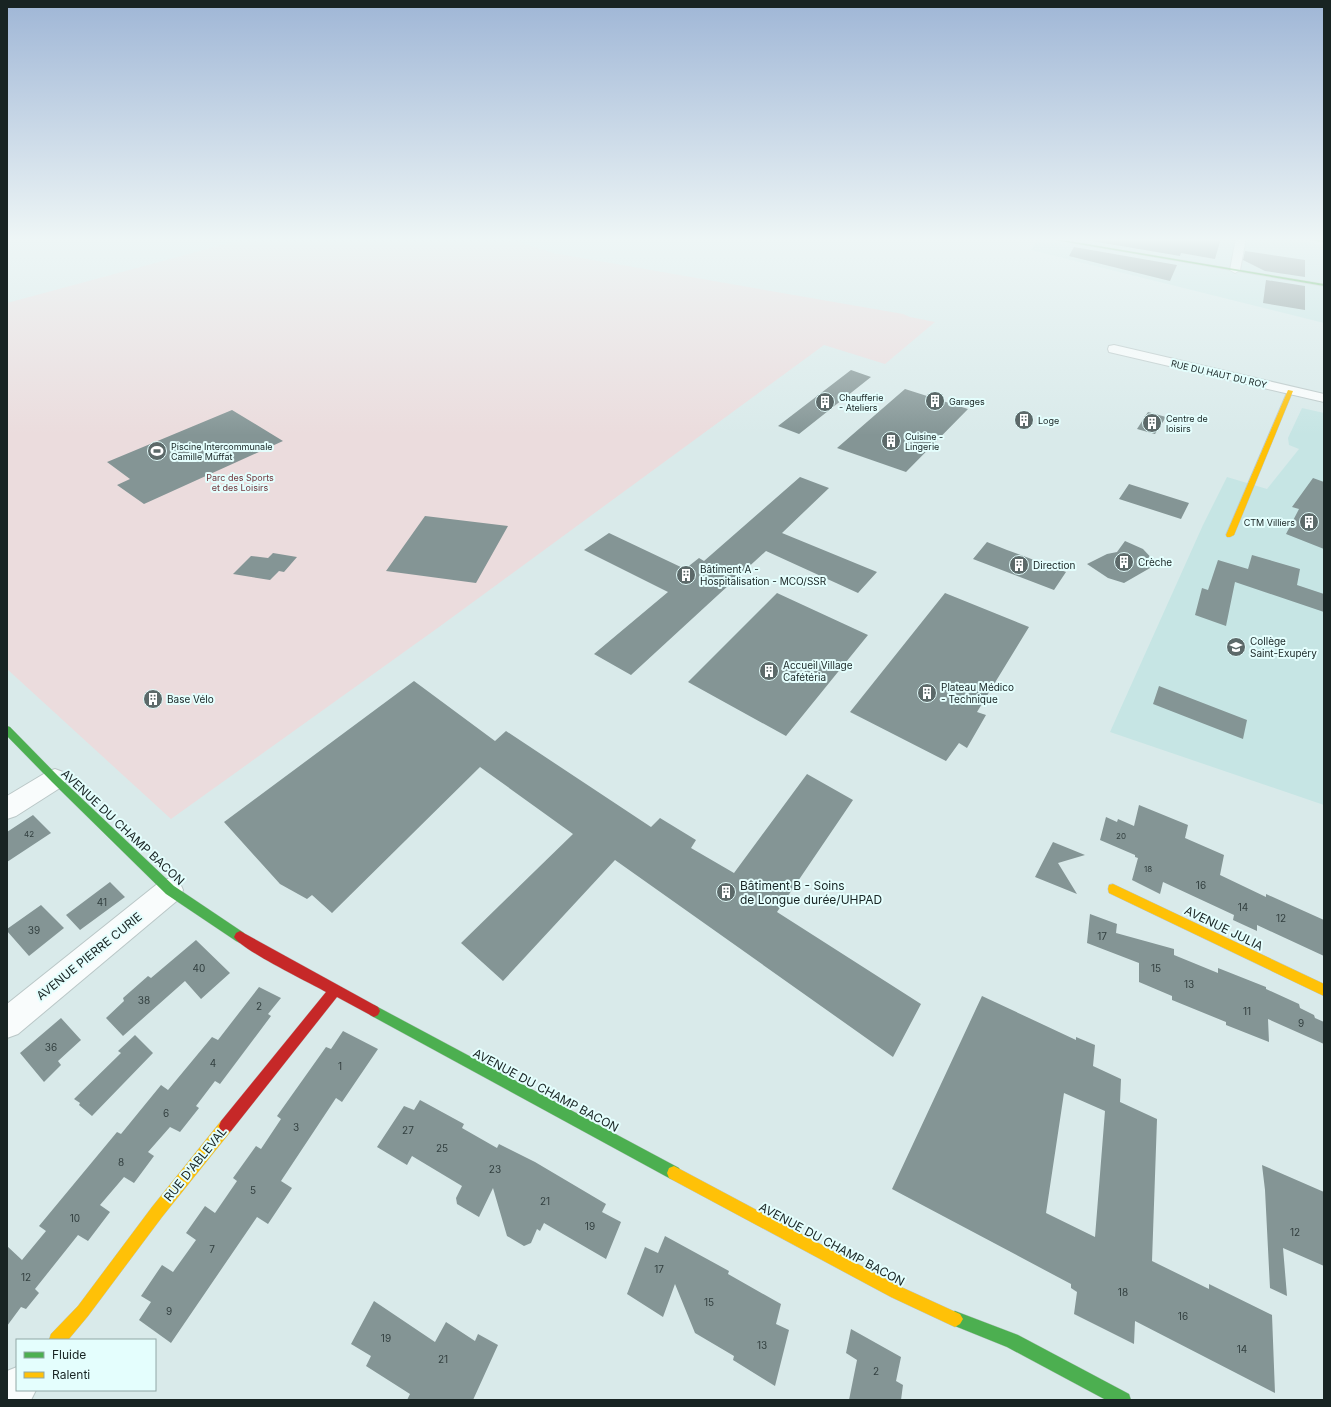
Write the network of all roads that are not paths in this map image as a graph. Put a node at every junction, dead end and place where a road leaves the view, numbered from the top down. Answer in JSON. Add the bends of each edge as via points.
{"nodes":[{"id":1,"x":1114,"y":349,"type":"dead end"},
{"id":2,"x":1290,"y":391,"type":"junction"},
{"id":3,"x":1324,"y":398,"type":"edge"},
{"id":4,"x":1230,"y":535,"type":"dead end"},
{"id":5,"x":7,"y":730,"type":"edge"},
{"id":6,"x":55,"y":779,"type":"junction"},
{"id":7,"x":7,"y":809,"type":"edge"},
{"id":8,"x":1113,"y":889,"type":"dead end"},
{"id":9,"x":170,"y":890,"type":"junction"},
{"id":10,"x":335,"y":990,"type":"junction"},
{"id":11,"x":1324,"y":990,"type":"edge"},
{"id":12,"x":7,"y":1023,"type":"edge"},
{"id":13,"x":59,"y":1339,"type":"edge"},
{"id":14,"x":16,"y":1388,"type":"edge"},
{"id":15,"x":7,"y":1399,"type":"edge"},
{"id":16,"x":1123,"y":1400,"type":"edge"}],
"edges":[{"from":1,"to":2,"type":"street","name":"RUE DU HAUT DU ROY"},
{"from":2,"to":3,"type":"street","name":"RUE DU HAUT DU ROY"},
{"from":2,"to":4,"type":"street"},
{"from":5,"to":6,"type":"street","name":"AVENUE DU CHAMP BACON"},
{"from":6,"to":7,"type":"street"},
{"from":6,"to":9,"type":"street","name":"AVENUE DU CHAMP BACON"},
{"from":8,"to":11,"type":"street","name":"AVENUE JULIA"},
{"from":9,"to":10,"type":"street","name":"AVENUE DU CHAMP BACON","via":[[257,948]]},
{"from":9,"to":12,"type":"street","name":"AVENUE PIERRE CURIE"},
{"from":10,"to":13,"type":"street","name":"RUE D'ABLEVAL"},
{"from":10,"to":16,"type":"street","name":"AVENUE DU CHAMP BACON","via":[[896,1292],[933,1310],[1012,1341]]},
{"from":14,"to":15,"type":"street"}]}
